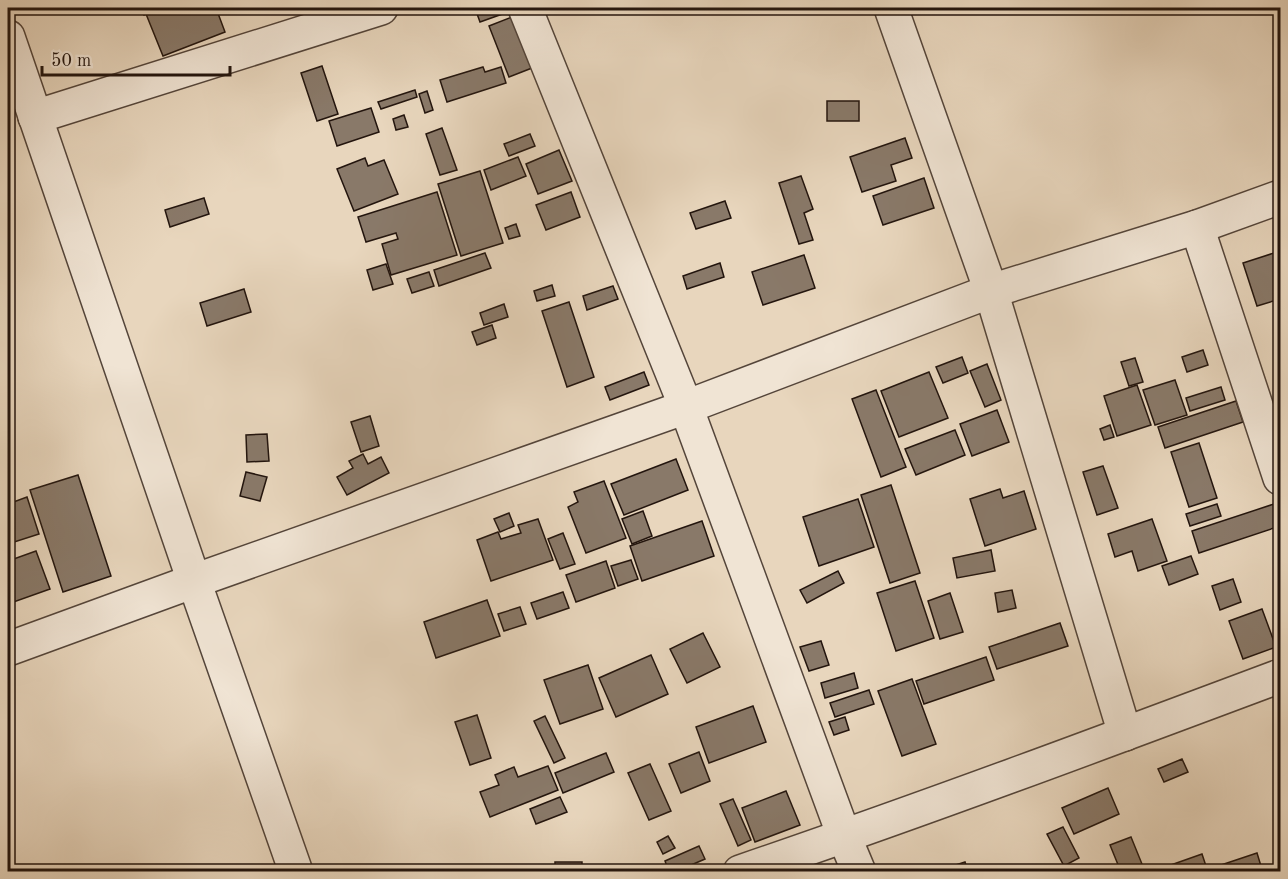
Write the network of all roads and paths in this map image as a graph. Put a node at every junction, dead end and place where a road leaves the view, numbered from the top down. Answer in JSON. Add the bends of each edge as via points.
{"nodes":[{"id":1,"x":381,"y":8,"type":"edge"},
{"id":2,"x":525,"y":8,"type":"edge"},
{"id":3,"x":891,"y":8,"type":"edge"},
{"id":4,"x":8,"y":37,"type":"edge"},
{"id":5,"x":35,"y":117,"type":"junction"},
{"id":6,"x":1281,"y":197,"type":"edge"},
{"id":7,"x":1197,"y":227,"type":"junction"},
{"id":8,"x":991,"y":291,"type":"junction"},
{"id":9,"x":686,"y":407,"type":"junction"},
{"id":10,"x":1281,"y":478,"type":"edge"},
{"id":11,"x":194,"y":581,"type":"junction"},
{"id":12,"x":8,"y":648,"type":"edge"},
{"id":13,"x":1281,"y":676,"type":"edge"},
{"id":14,"x":1125,"y":734,"type":"junction"},
{"id":15,"x":844,"y":836,"type":"junction"},
{"id":16,"x":296,"y":872,"type":"edge"},
{"id":17,"x":740,"y":872,"type":"edge"},
{"id":18,"x":858,"y":872,"type":"edge"}],
"edges":[{"from":1,"to":5,"type":"street"},
{"from":2,"to":9,"type":"street"},
{"from":3,"to":8,"type":"street"},
{"from":4,"to":5,"type":"street"},
{"from":5,"to":11,"type":"street"},
{"from":6,"to":7,"type":"street"},
{"from":7,"to":8,"type":"street"},
{"from":7,"to":10,"type":"street"},
{"from":8,"to":9,"type":"street"},
{"from":8,"to":14,"type":"street"},
{"from":9,"to":11,"type":"street"},
{"from":9,"to":15,"type":"street"},
{"from":11,"to":12,"type":"street"},
{"from":11,"to":16,"type":"street"},
{"from":13,"to":14,"type":"street"},
{"from":14,"to":15,"type":"street"},
{"from":15,"to":17,"type":"street"},
{"from":15,"to":18,"type":"street"}]}
